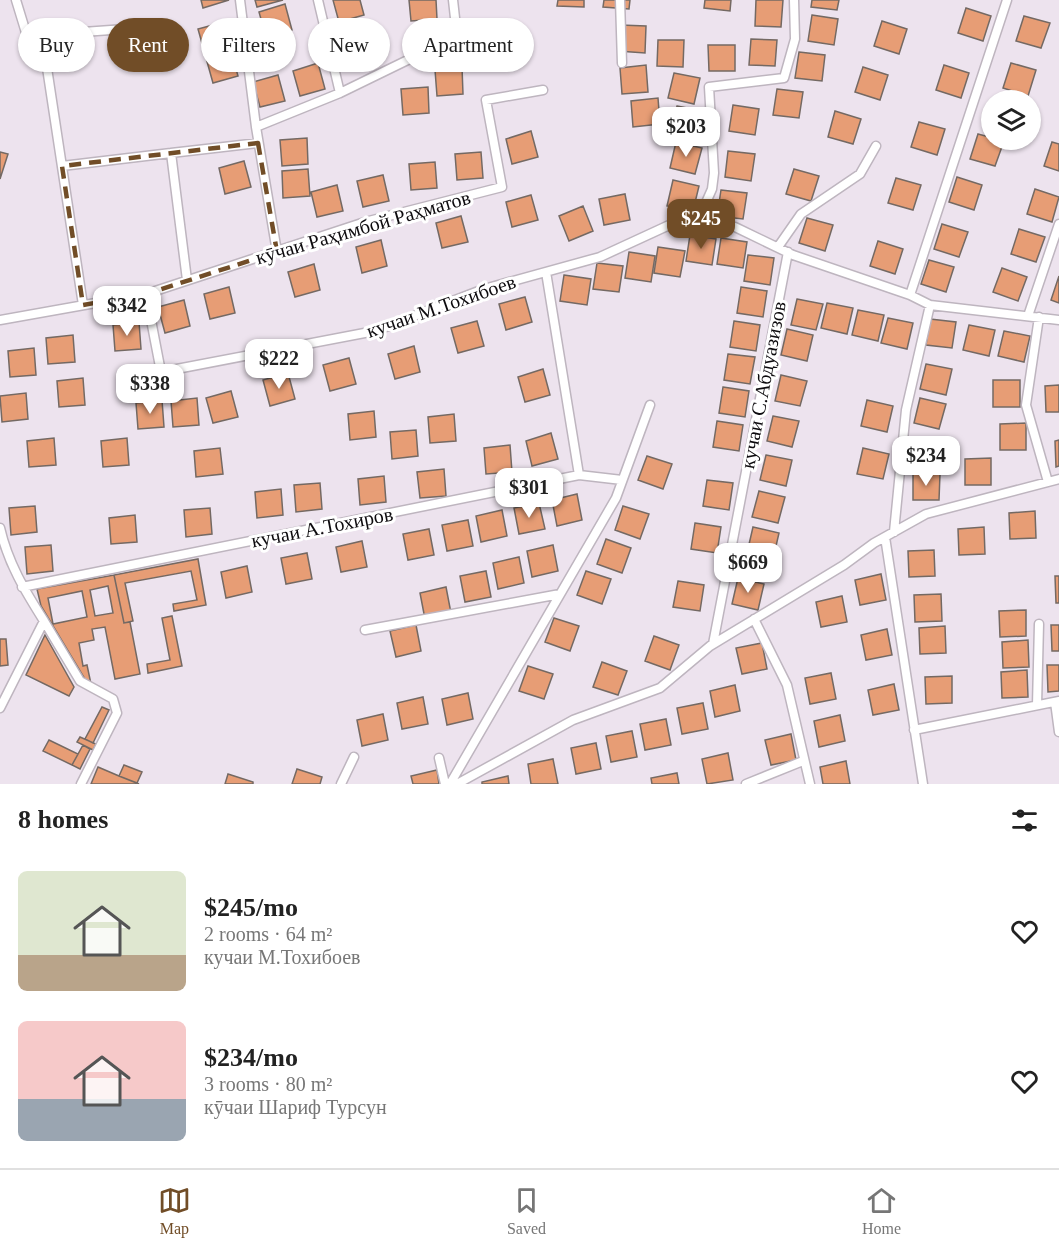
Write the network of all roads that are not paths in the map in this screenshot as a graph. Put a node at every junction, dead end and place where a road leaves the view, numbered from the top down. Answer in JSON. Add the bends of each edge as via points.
{"nodes":[{"id":1,"x":16,"y":0,"type":"edge"},
{"id":2,"x":240,"y":0,"type":"edge"},
{"id":3,"x":318,"y":0,"type":"edge"},
{"id":4,"x":453,"y":0,"type":"edge"},
{"id":5,"x":620,"y":0,"type":"edge"},
{"id":6,"x":794,"y":0,"type":"edge"},
{"id":7,"x":1007,"y":0,"type":"edge"},
{"id":8,"x":22,"y":18,"type":"edge"},
{"id":9,"x":622,"y":63,"type":"dead end"},
{"id":10,"x":48,"y":72,"type":"edge"},
{"id":11,"x":543,"y":90,"type":"dead end"},
{"id":12,"x":340,"y":93,"type":"junction"},
{"id":13,"x":255,"y":127,"type":"junction"},
{"id":14,"x":258,"y":143,"type":"junction"},
{"id":15,"x":876,"y":146,"type":"dead end"},
{"id":16,"x":171,"y":153,"type":"junction"},
{"id":17,"x":62,"y":166,"type":"junction"},
{"id":18,"x":697,"y":223,"type":"junction"},
{"id":19,"x":1059,"y":224,"type":"edge"},
{"id":20,"x":778,"y":247,"type":"junction"},
{"id":21,"x":277,"y":252,"type":"junction"},
{"id":22,"x":788,"y":252,"type":"junction"},
{"id":23,"x":546,"y":272,"type":"junction"},
{"id":24,"x":187,"y":280,"type":"junction"},
{"id":25,"x":146,"y":294,"type":"junction"},
{"id":26,"x":910,"y":295,"type":"junction"},
{"id":27,"x":83,"y":305,"type":"junction"},
{"id":28,"x":930,"y":305,"type":"junction"},
{"id":29,"x":1028,"y":316,"type":"junction"},
{"id":30,"x":1039,"y":317,"type":"junction"},
{"id":31,"x":0,"y":320,"type":"edge"},
{"id":32,"x":1059,"y":320,"type":"edge"},
{"id":33,"x":650,"y":405,"type":"dead end"},
{"id":34,"x":579,"y":475,"type":"junction"},
{"id":35,"x":1059,"y":479,"type":"edge"},
{"id":36,"x":622,"y":480,"type":"junction"},
{"id":37,"x":1048,"y":482,"type":"junction"},
{"id":38,"x":0,"y":528,"type":"edge"},
{"id":39,"x":894,"y":532,"type":"junction"},
{"id":40,"x":885,"y":537,"type":"junction"},
{"id":41,"x":22,"y":587,"type":"junction"},
{"id":42,"x":560,"y":594,"type":"junction"},
{"id":43,"x":754,"y":619,"type":"junction"},
{"id":44,"x":44,"y":621,"type":"junction"},
{"id":45,"x":1039,"y":624,"type":"dead end"},
{"id":46,"x":365,"y":630,"type":"dead end"},
{"id":47,"x":713,"y":644,"type":"junction"},
{"id":48,"x":1057,"y":701,"type":"edge"},
{"id":49,"x":1036,"y":705,"type":"junction"},
{"id":50,"x":0,"y":708,"type":"edge"},
{"id":51,"x":914,"y":730,"type":"junction"},
{"id":52,"x":1059,"y":732,"type":"edge"},
{"id":53,"x":354,"y":757,"type":"dead end"},
{"id":54,"x":439,"y":758,"type":"dead end"},
{"id":55,"x":803,"y":761,"type":"junction"},
{"id":56,"x":81,"y":784,"type":"edge"},
{"id":57,"x":341,"y":784,"type":"edge"},
{"id":58,"x":445,"y":784,"type":"edge"},
{"id":59,"x":450,"y":784,"type":"edge"},
{"id":60,"x":458,"y":784,"type":"edge"},
{"id":61,"x":746,"y":784,"type":"edge"},
{"id":62,"x":810,"y":784,"type":"edge"},
{"id":63,"x":922,"y":784,"type":"edge"}],
"edges":[{"from":1,"to":8,"type":"street"},
{"from":2,"to":13,"type":"street"},
{"from":3,"to":12,"type":"street"},
{"from":4,"to":12,"type":"street","via":[[457,36]]},
{"from":5,"to":9,"type":"street"},
{"from":6,"to":18,"type":"street","via":[[795,39],[784,78],[709,87],[714,173],[712,189]]},
{"from":7,"to":26,"type":"street"},
{"from":10,"to":17,"type":"street"},
{"from":11,"to":21,"type":"street","name":"кӯчаи Раҳимбой Раҳматов","via":[[486,99],[502,187],[365,222]]},
{"from":12,"to":13,"type":"street"},
{"from":13,"to":14,"type":"street"},
{"from":14,"to":16,"type":"street"},
{"from":14,"to":21,"type":"street"},
{"from":15,"to":20,"type":"street","via":[[860,174],[801,214]]},
{"from":16,"to":17,"type":"street"},
{"from":16,"to":24,"type":"street"},
{"from":17,"to":27,"type":"street"},
{"from":18,"to":20,"type":"street","name":"кучаи М.Тохибоев","via":[[735,227]]},
{"from":18,"to":23,"type":"street","name":"кучаи М.Тохибоев","via":[[678,221],[600,257]]},
{"from":19,"to":29,"type":"street"},
{"from":20,"to":22,"type":"street","name":"кучаи М.Тохибоев"},
{"from":21,"to":24,"type":"street","name":"кӯчаи Раҳимбой Раҳматов"},
{"from":22,"to":26,"type":"street"},
{"from":22,"to":47,"type":"street","name":"кучаи С.Абдуазизов"},
{"from":23,"to":25,"type":"street","name":"кучаи М.Тохибоев","via":[[484,289],[375,331],[160,372]]},
{"from":23,"to":34,"type":"street"},
{"from":24,"to":25,"type":"street","name":"кӯчаи Раҳимбой Раҳматов"},
{"from":25,"to":27,"type":"street","name":"кӯчаи Раҳимбой Раҳматов"},
{"from":26,"to":28,"type":"street"},
{"from":27,"to":31,"type":"street","name":"кӯчаи Раҳимбой Раҳматов"},
{"from":28,"to":29,"type":"street"},
{"from":28,"to":39,"type":"street","via":[[906,410]]},
{"from":29,"to":30,"type":"street"},
{"from":30,"to":32,"type":"street"},
{"from":30,"to":37,"type":"street","via":[[1026,405]]},
{"from":33,"to":36,"type":"street"},
{"from":34,"to":36,"type":"street","name":"кучаи А.Тохиров"},
{"from":34,"to":41,"type":"street","name":"кучаи А.Тохиров"},
{"from":35,"to":37,"type":"street"},
{"from":36,"to":42,"type":"street","via":[[616,498]]},
{"from":37,"to":39,"type":"street","via":[[926,514]]},
{"from":38,"to":41,"type":"street","via":[[5,553]]},
{"from":39,"to":40,"type":"street"},
{"from":40,"to":43,"type":"street"},
{"from":40,"to":51,"type":"street"},
{"from":41,"to":44,"type":"street"},
{"from":42,"to":46,"type":"street"},
{"from":42,"to":59,"type":"street"},
{"from":43,"to":47,"type":"street"},
{"from":43,"to":55,"type":"street","via":[[787,685]]},
{"from":44,"to":50,"type":"street"},
{"from":44,"to":56,"type":"street","via":[[80,681],[113,699],[117,713]]},
{"from":45,"to":49,"type":"street"},
{"from":47,"to":60,"type":"street","via":[[660,688],[573,720]]},
{"from":48,"to":49,"type":"street"},
{"from":48,"to":52,"type":"street"},
{"from":49,"to":51,"type":"street"},
{"from":51,"to":63,"type":"street"},
{"from":53,"to":57,"type":"street"},
{"from":54,"to":58,"type":"street"},
{"from":55,"to":61,"type":"street"},
{"from":55,"to":62,"type":"street"}]}
